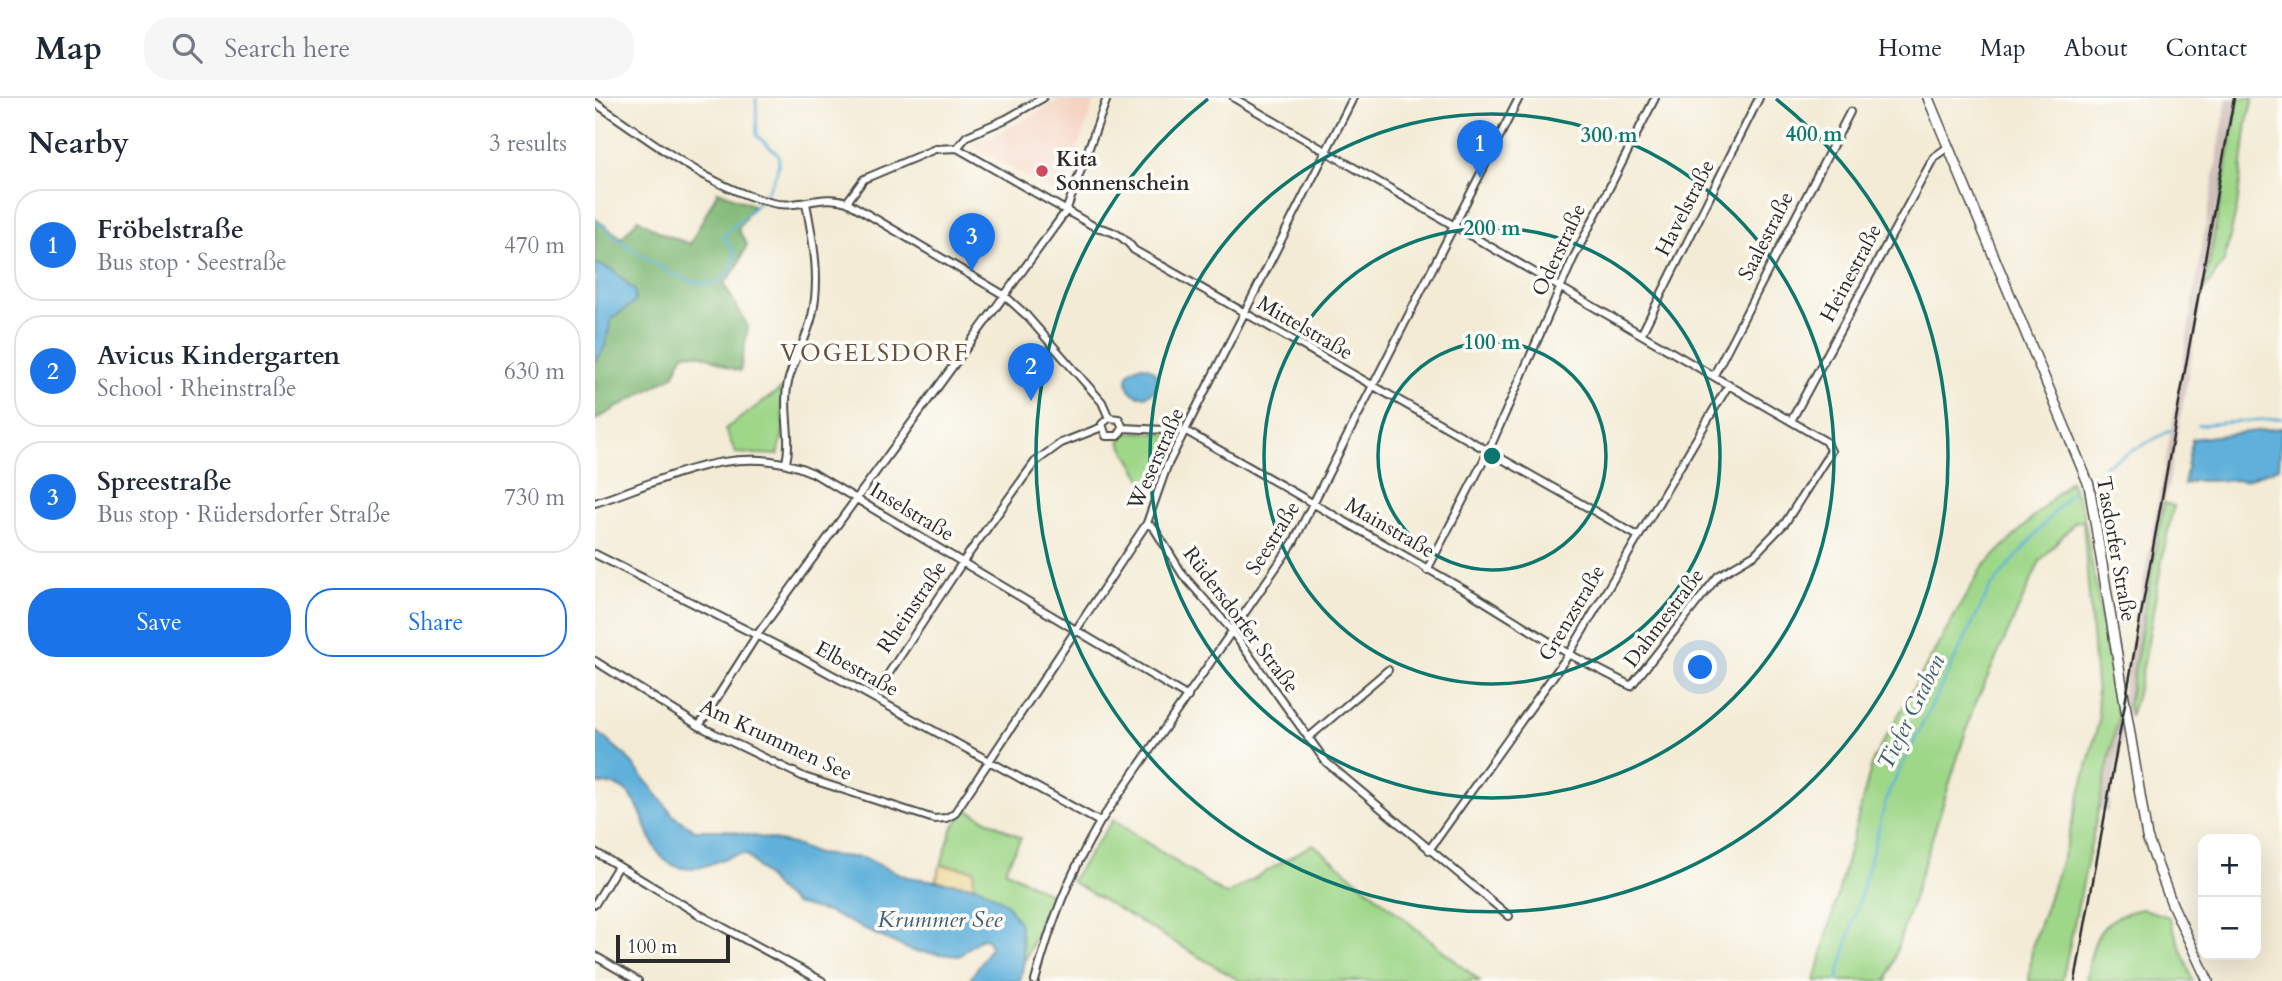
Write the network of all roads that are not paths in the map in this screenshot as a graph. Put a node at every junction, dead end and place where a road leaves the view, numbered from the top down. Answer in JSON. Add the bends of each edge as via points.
{"nodes":[{"id":1,"x":1043,"y":98,"type":"edge"},
{"id":2,"x":1107,"y":98,"type":"edge"},
{"id":3,"x":1234,"y":98,"type":"edge"},
{"id":4,"x":1353,"y":98,"type":"edge"},
{"id":5,"x":1519,"y":98,"type":"edge"},
{"id":6,"x":1655,"y":98,"type":"edge"},
{"id":7,"x":1759,"y":98,"type":"edge"},
{"id":8,"x":1928,"y":98,"type":"edge"},
{"id":9,"x":596,"y":101,"type":"edge"},
{"id":10,"x":1850,"y":112,"type":"dead end"},
{"id":11,"x":1948,"y":147,"type":"junction"},
{"id":12,"x":957,"y":148,"type":"junction"},
{"id":13,"x":1326,"y":151,"type":"junction"},
{"id":14,"x":847,"y":202,"type":"junction"},
{"id":15,"x":806,"y":203,"type":"junction"},
{"id":16,"x":1066,"y":211,"type":"junction"},
{"id":17,"x":1453,"y":228,"type":"junction"},
{"id":18,"x":1561,"y":288,"type":"junction"},
{"id":19,"x":1004,"y":295,"type":"junction"},
{"id":20,"x":1245,"y":313,"type":"junction"},
{"id":21,"x":1642,"y":333,"type":"junction"},
{"id":22,"x":1714,"y":375,"type":"junction"},
{"id":23,"x":1729,"y":384,"type":"junction"},
{"id":24,"x":1373,"y":388,"type":"junction"},
{"id":25,"x":1109,"y":418,"type":"junction"},
{"id":26,"x":1791,"y":421,"type":"junction"},
{"id":27,"x":1102,"y":428,"type":"junction"},
{"id":28,"x":1123,"y":428,"type":"junction"},
{"id":29,"x":1186,"y":431,"type":"junction"},
{"id":30,"x":1488,"y":452,"type":"junction"},
{"id":31,"x":786,"y":463,"type":"junction"},
{"id":32,"x":855,"y":499,"type":"junction"},
{"id":33,"x":595,"y":503,"type":"edge"},
{"id":34,"x":1315,"y":504,"type":"junction"},
{"id":35,"x":1147,"y":523,"type":"junction"},
{"id":36,"x":1638,"y":536,"type":"junction"},
{"id":37,"x":595,"y":554,"type":"edge"},
{"id":38,"x":962,"y":563,"type":"junction"},
{"id":39,"x":1427,"y":570,"type":"junction"},
{"id":40,"x":1076,"y":630,"type":"junction"},
{"id":41,"x":1233,"y":633,"type":"junction"},
{"id":42,"x":757,"y":635,"type":"junction"},
{"id":43,"x":1569,"y":654,"type":"junction"},
{"id":44,"x":595,"y":661,"type":"edge"},
{"id":45,"x":1388,"y":670,"type":"dead end"},
{"id":46,"x":1631,"y":687,"type":"joint"},
{"id":47,"x":873,"y":697,"type":"junction"},
{"id":48,"x":1188,"y":697,"type":"junction"},
{"id":49,"x":699,"y":726,"type":"junction"},
{"id":50,"x":1308,"y":738,"type":"junction"},
{"id":51,"x":988,"y":761,"type":"junction"},
{"id":52,"x":954,"y":814,"type":"joint"},
{"id":53,"x":1100,"y":822,"type":"junction"},
{"id":54,"x":1429,"y":850,"type":"junction"},
{"id":55,"x":595,"y":852,"type":"edge"},
{"id":56,"x":618,"y":866,"type":"junction"},
{"id":57,"x":595,"y":904,"type":"edge"},
{"id":58,"x":1509,"y":916,"type":"dead end"},
{"id":59,"x":595,"y":956,"type":"edge"},
{"id":60,"x":638,"y":981,"type":"edge"},
{"id":61,"x":822,"y":981,"type":"edge"},
{"id":62,"x":1035,"y":981,"type":"edge"},
{"id":63,"x":2208,"y":981,"type":"edge"}],
"edges":[{"from":1,"to":12,"type":"street","via":[[967,136]]},
{"from":2,"to":16,"type":"street"},
{"from":3,"to":13,"type":"street"},
{"from":4,"to":13,"type":"street","name":"Weserstraße"},
{"from":5,"to":17,"type":"street","name":"Seestraße"},
{"from":6,"to":18,"type":"street","name":"Oderstraße"},
{"from":7,"to":21,"type":"street","name":"Havelstraße"},
{"from":8,"to":11,"type":"main road","name":"Tasdorfer Straße"},
{"from":9,"to":15,"type":"street","via":[[694,167],[754,197],[787,205]]},
{"from":10,"to":22,"type":"street","name":"Saalestraße"},
{"from":11,"to":26,"type":"street","name":"Heinestraße","via":[[1934,157]]},
{"from":11,"to":63,"type":"main road","name":"Tasdorfer Straße","via":[[2089,485],[2147,837]]},
{"from":12,"to":14,"type":"street","via":[[935,149],[863,179]]},
{"from":12,"to":16,"type":"street","name":"Mittelstraße"},
{"from":13,"to":17,"type":"street"},
{"from":13,"to":20,"type":"street","name":"Weserstraße"},
{"from":14,"to":15,"type":"street","via":[[827,197]]},
{"from":14,"to":19,"type":"street"},
{"from":15,"to":31,"type":"street","via":[[817,265],[815,296],[787,388],[790,438]]},
{"from":16,"to":19,"type":"street"},
{"from":16,"to":20,"type":"street","name":"Mittelstraße","via":[[1108,229],[1134,250]]},
{"from":17,"to":18,"type":"street"},
{"from":17,"to":24,"type":"street","name":"Seestraße"},
{"from":18,"to":21,"type":"street"},
{"from":18,"to":30,"type":"street","name":"Oderstraße"},
{"from":19,"to":25,"type":"street","via":[[1102,402]]},
{"from":19,"to":32,"type":"street"},
{"from":20,"to":24,"type":"street","name":"Mittelstraße"},
{"from":20,"to":29,"type":"street","name":"Weserstraße"},
{"from":21,"to":22,"type":"street"},
{"from":22,"to":23,"type":"street"},
{"from":23,"to":26,"type":"street"},
{"from":23,"to":36,"type":"street","name":"Grenzstraße"},
{"from":24,"to":30,"type":"street","name":"Mittelstraße"},
{"from":24,"to":34,"type":"street","name":"Seestraße"},
{"from":25,"to":27,"type":"street"},
{"from":25,"to":28,"type":"street","via":[[1119,419]]},
{"from":26,"to":46,"type":"street","name":"Dahmestraße","via":[[1831,446],[1829,455],[1785,523],[1755,554],[1718,576]]},
{"from":27,"to":28,"type":"street","via":[[1112,438]]},
{"from":27,"to":38,"type":"street","name":"Rheinstraße","via":[[1061,443],[1035,462]]},
{"from":28,"to":29,"type":"street","name":"Mainstraße"},
{"from":29,"to":34,"type":"street","name":"Mainstraße"},
{"from":29,"to":35,"type":"street","name":"Weserstraße","via":[[1154,495]]},
{"from":30,"to":36,"type":"street","name":"Mittelstraße"},
{"from":30,"to":39,"type":"street","name":"Oderstraße"},
{"from":31,"to":32,"type":"street","name":"Inselstraße","via":[[813,473]]},
{"from":31,"to":33,"type":"street","name":"Inselstraße","via":[[744,459],[707,464]]},
{"from":32,"to":38,"type":"street","name":"Inselstraße"},
{"from":32,"to":42,"type":"street"},
{"from":34,"to":39,"type":"street","name":"Mainstraße"},
{"from":34,"to":41,"type":"street","name":"Seestraße"},
{"from":35,"to":40,"type":"street","name":"Weserstraße"},
{"from":35,"to":41,"type":"street","name":"Rüdersdorfer Straße","via":[[1201,599]]},
{"from":36,"to":43,"type":"street","name":"Grenzstraße"},
{"from":37,"to":42,"type":"street","name":"Elbestraße"},
{"from":38,"to":40,"type":"street","name":"Inselstraße"},
{"from":38,"to":47,"type":"street","name":"Rheinstraße"},
{"from":39,"to":43,"type":"street","name":"Mainstraße"},
{"from":40,"to":48,"type":"street","name":"Inselstraße"},
{"from":40,"to":51,"type":"street","name":"Weserstraße"},
{"from":41,"to":48,"type":"street","name":"Seestraße"},
{"from":41,"to":50,"type":"street","name":"Rüdersdorfer Straße"},
{"from":42,"to":47,"type":"street","name":"Elbestraße"},
{"from":42,"to":49,"type":"street"},
{"from":43,"to":46,"type":"street","name":"Mainstraße"},
{"from":43,"to":54,"type":"street","name":"Grenzstraße"},
{"from":44,"to":49,"type":"street","name":"Am Krummen See"},
{"from":45,"to":50,"type":"street"},
{"from":47,"to":51,"type":"street","name":"Elbestraße"},
{"from":48,"to":53,"type":"street","name":"Seestraße"},
{"from":49,"to":52,"type":"street","name":"Am Krummen See","via":[[821,784],[934,819]]},
{"from":50,"to":54,"type":"street","name":"Rüdersdorfer Straße","via":[[1326,762]]},
{"from":51,"to":52,"type":"street","name":"Weserstraße"},
{"from":51,"to":53,"type":"street","name":"Elbestraße"},
{"from":53,"to":62,"type":"street","name":"Seestraße","via":[[1051,921]]},
{"from":54,"to":58,"type":"street","name":"Rüdersdorfer Straße"},
{"from":55,"to":56,"type":"street"},
{"from":56,"to":57,"type":"street"},
{"from":56,"to":61,"type":"street"},
{"from":59,"to":60,"type":"street"}]}
